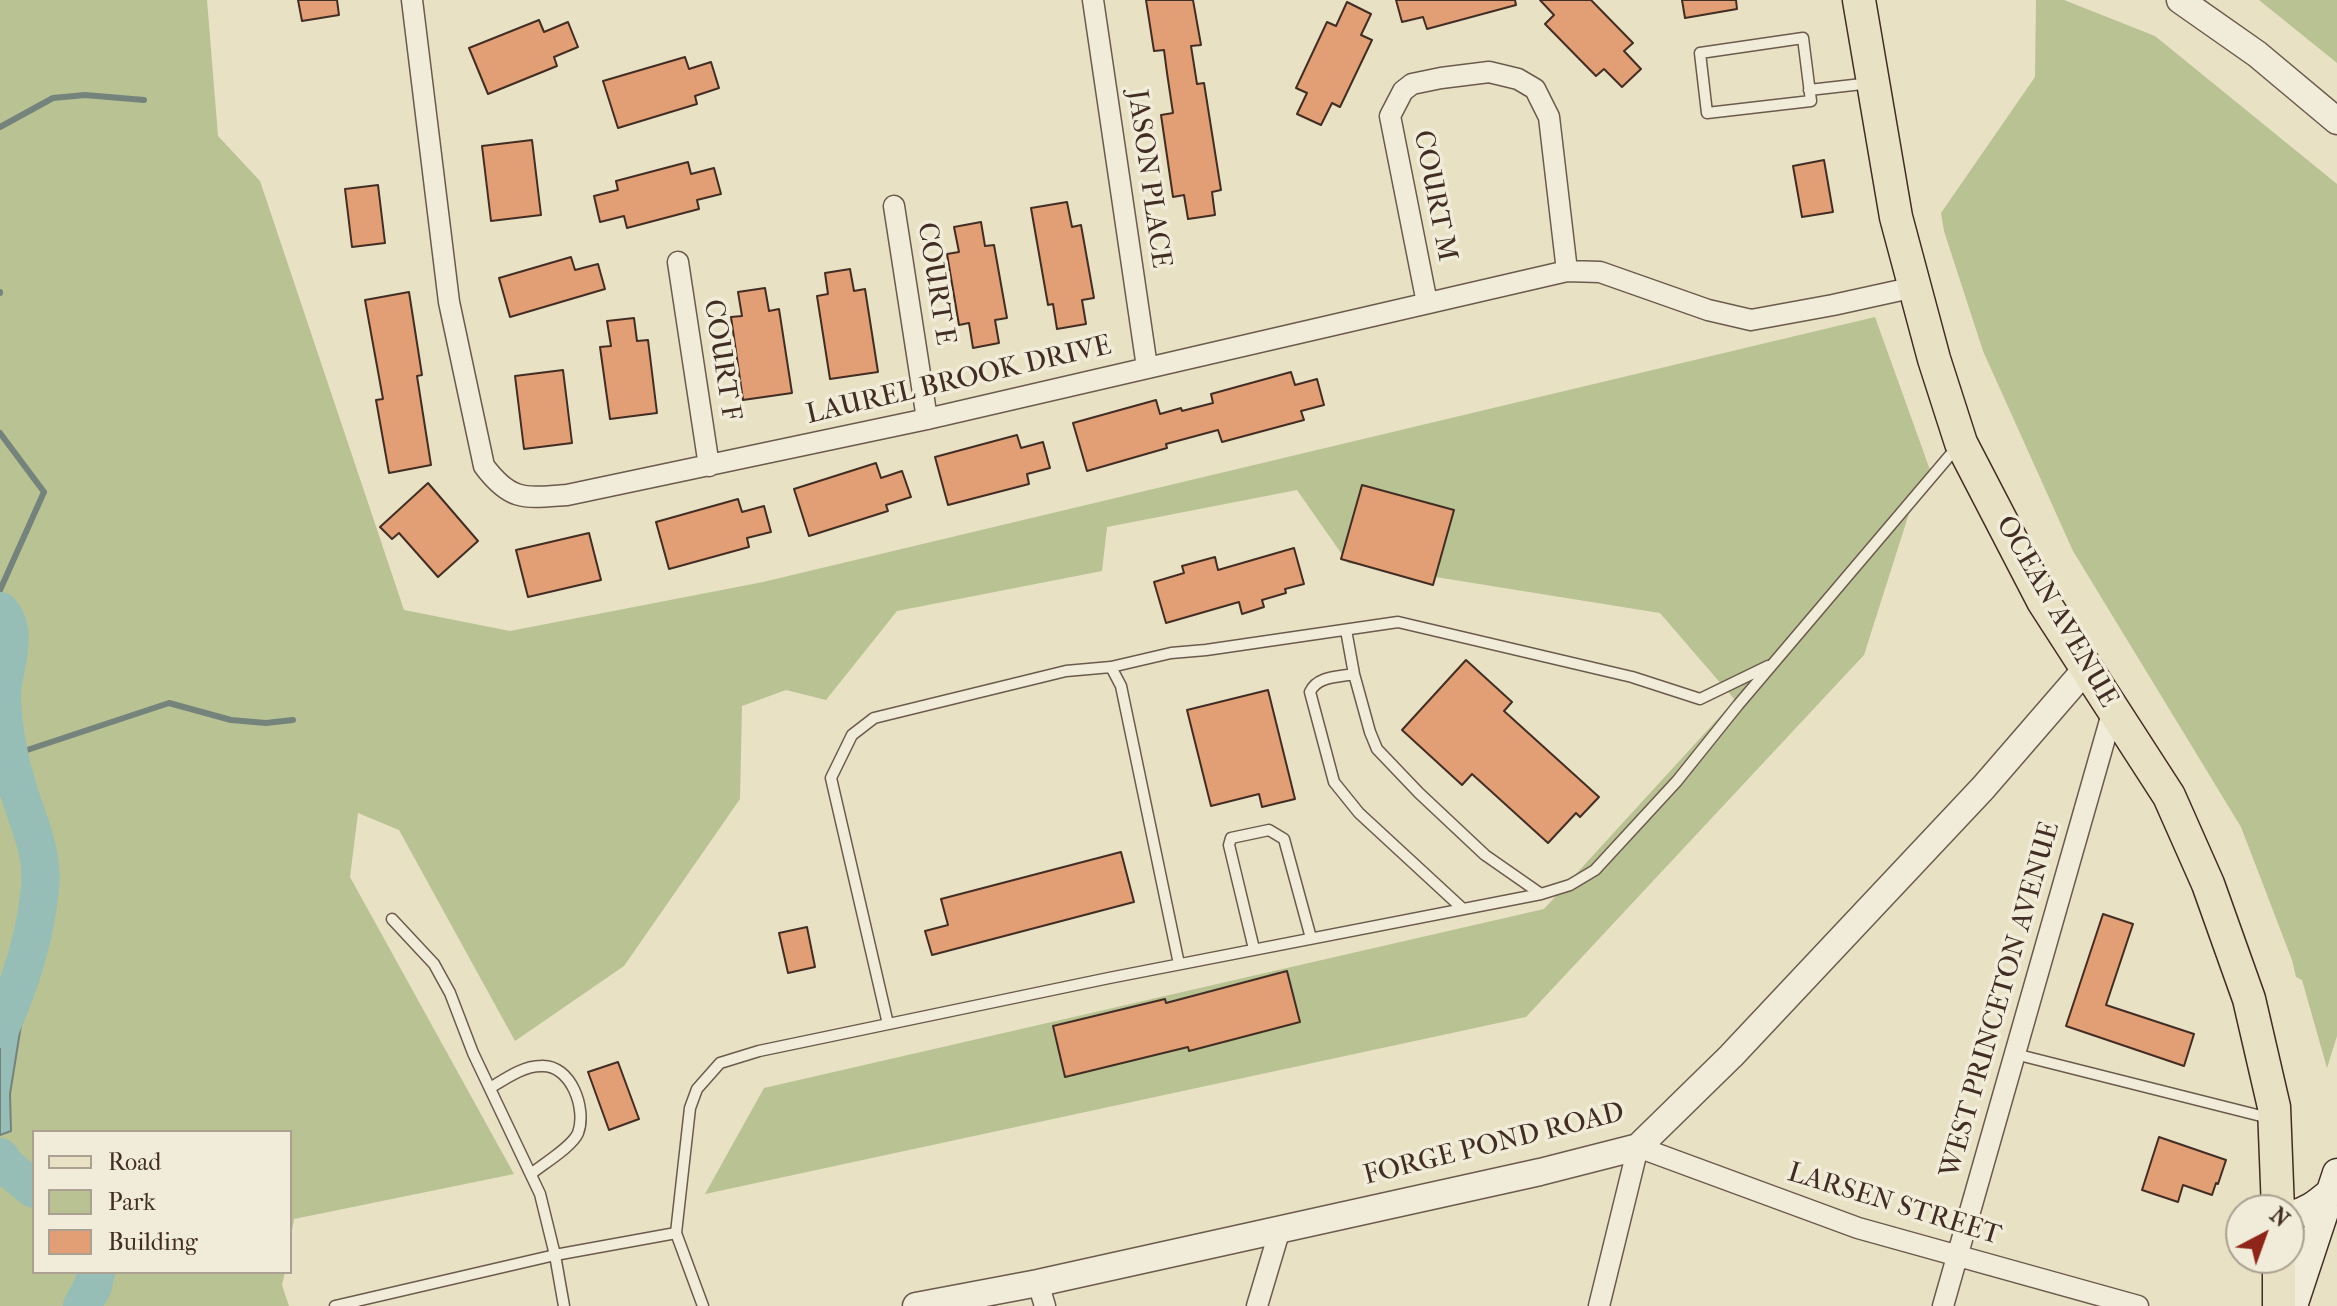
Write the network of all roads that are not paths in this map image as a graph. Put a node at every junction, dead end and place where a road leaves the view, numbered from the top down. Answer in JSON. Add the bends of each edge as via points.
{"nodes":[{"id":1,"x":412,"y":0,"type":"edge"},
{"id":2,"x":1093,"y":0,"type":"edge"},
{"id":3,"x":1859,"y":0,"type":"edge"},
{"id":4,"x":2180,"y":0,"type":"edge"},
{"id":5,"x":1873,"y":83,"type":"junction"},
{"id":6,"x":1809,"y":90,"type":"junction"},
{"id":7,"x":2337,"y":121,"type":"edge"},
{"id":8,"x":894,"y":206,"type":"dead end"},
{"id":9,"x":678,"y":262,"type":"dead end"},
{"id":10,"x":1567,"y":271,"type":"junction"},
{"id":11,"x":1915,"y":287,"type":"junction"},
{"id":12,"x":1427,"y":303,"type":"junction"},
{"id":13,"x":1147,"y":367,"type":"junction"},
{"id":14,"x":927,"y":419,"type":"junction"},
{"id":15,"x":1961,"y":443,"type":"junction"},
{"id":16,"x":709,"y":466,"type":"junction"},
{"id":17,"x":1346,"y":630,"type":"junction"},
{"id":18,"x":1774,"y":663,"type":"junction"},
{"id":19,"x":1111,"y":667,"type":"junction"},
{"id":20,"x":2086,"y":669,"type":"junction"},
{"id":21,"x":1354,"y":674,"type":"junction"},
{"id":22,"x":2113,"y":710,"type":"junction"},
{"id":23,"x":1541,"y":894,"type":"junction"},
{"id":24,"x":1463,"y":909,"type":"junction"},
{"id":25,"x":392,"y":919,"type":"dead end"},
{"id":26,"x":1311,"y":938,"type":"junction"},
{"id":27,"x":1254,"y":949,"type":"junction"},
{"id":28,"x":1179,"y":964,"type":"junction"},
{"id":29,"x":888,"y":1024,"type":"junction"},
{"id":30,"x":2015,"y":1054,"type":"junction"},
{"id":31,"x":490,"y":1088,"type":"junction"},
{"id":32,"x":2274,"y":1119,"type":"junction"},
{"id":33,"x":1638,"y":1147,"type":"junction"},
{"id":34,"x":531,"y":1174,"type":"junction"},
{"id":35,"x":2334,"y":1183,"type":"edge"},
{"id":36,"x":2277,"y":1194,"type":"edge"},
{"id":37,"x":2305,"y":1212,"type":"edge"},
{"id":38,"x":1280,"y":1229,"type":"junction"},
{"id":39,"x":676,"y":1233,"type":"junction"},
{"id":40,"x":555,"y":1255,"type":"junction"},
{"id":41,"x":1957,"y":1256,"type":"junction"},
{"id":42,"x":2279,"y":1274,"type":"edge"},
{"id":43,"x":1041,"y":1294,"type":"edge"},
{"id":44,"x":335,"y":1306,"type":"edge"},
{"id":45,"x":564,"y":1306,"type":"edge"},
{"id":46,"x":703,"y":1306,"type":"edge"},
{"id":47,"x":916,"y":1306,"type":"edge"},
{"id":48,"x":1257,"y":1306,"type":"edge"},
{"id":49,"x":1599,"y":1306,"type":"edge"},
{"id":50,"x":1943,"y":1306,"type":"edge"},
{"id":51,"x":2138,"y":1306,"type":"edge"},
{"id":52,"x":2279,"y":1306,"type":"edge"},
{"id":53,"x":2293,"y":1306,"type":"edge"}],
"edges":[{"from":1,"to":16,"type":"street","name":"LAUREL BROOK DRIVE","via":[[449,302],[484,466],[509,493],[533,498]]},
{"from":2,"to":13,"type":"street","name":"JASON PLACE"},
{"from":3,"to":5,"type":"main road","name":"OCEAN AVENUE"},
{"from":4,"to":7,"type":"street","via":[[2257,54]]},
{"from":5,"to":6,"type":"lane"},
{"from":5,"to":11,"type":"main road","name":"OCEAN AVENUE","via":[[1896,217]]},
{"from":6,"to":6,"type":"lane","via":[[1803,38],[1700,53],[1707,113],[1811,101]]},
{"from":8,"to":14,"type":"street","name":"COURT E"},
{"from":9,"to":16,"type":"street","name":"COURT F"},
{"from":10,"to":11,"type":"street","name":"LAUREL BROOK DRIVE","via":[[1600,272],[1751,320]]},
{"from":10,"to":12,"type":"street","name":"LAUREL BROOK DRIVE"},
{"from":10,"to":12,"type":"street","name":"COURT M","via":[[1549,117],[1535,89],[1489,72],[1412,84],[1390,116]]},
{"from":11,"to":15,"type":"main road","name":"OCEAN AVENUE"},
{"from":12,"to":13,"type":"street","name":"LAUREL BROOK DRIVE"},
{"from":13,"to":14,"type":"street","name":"LAUREL BROOK DRIVE"},
{"from":14,"to":16,"type":"street","name":"LAUREL BROOK DRIVE"},
{"from":15,"to":18,"type":"lane"},
{"from":15,"to":20,"type":"main road","name":"OCEAN AVENUE","via":[[2043,601]]},
{"from":17,"to":18,"type":"lane","via":[[1398,622],[1632,677],[1700,699]]},
{"from":17,"to":19,"type":"lane","via":[[1171,653]]},
{"from":17,"to":21,"type":"lane"},
{"from":18,"to":23,"type":"lane","via":[[1595,870]]},
{"from":19,"to":28,"type":"lane","via":[[1121,686]]},
{"from":19,"to":29,"type":"lane","via":[[1066,671],[874,718],[852,735],[831,778]]},
{"from":20,"to":22,"type":"main road","name":"OCEAN AVENUE"},
{"from":20,"to":33,"type":"street","name":"FORGE POND ROAD","via":[[1983,788],[1731,1056]]},
{"from":21,"to":23,"type":"lane","via":[[1377,749],[1485,855]]},
{"from":21,"to":24,"type":"lane","via":[[1318,681],[1310,692],[1334,782],[1359,813]]},
{"from":22,"to":30,"type":"street","name":"WEST PRINCETON AVENUE"},
{"from":22,"to":32,"type":"main road","name":"OCEAN AVENUE","via":[[2169,796],[2208,884],[2249,999]]},
{"from":23,"to":24,"type":"lane"},
{"from":24,"to":26,"type":"lane"},
{"from":25,"to":31,"type":"lane","via":[[434,964]]},
{"from":26,"to":27,"type":"lane"},
{"from":26,"to":27,"type":"lane","via":[[1284,839],[1269,830],[1231,838],[1229,845]]},
{"from":27,"to":28,"type":"lane"},
{"from":28,"to":29,"type":"lane"},
{"from":29,"to":39,"type":"lane","via":[[720,1063],[697,1089],[690,1108]]},
{"from":30,"to":32,"type":"lane"},
{"from":30,"to":41,"type":"street","name":"WEST PRINCETON AVENUE"},
{"from":31,"to":34,"type":"lane"},
{"from":31,"to":34,"type":"lane","via":[[542,1065],[566,1076],[576,1091],[578,1134]]},
{"from":32,"to":36,"type":"main road","name":"OCEAN AVENUE"},
{"from":33,"to":38,"type":"street","name":"FORGE POND ROAD"},
{"from":33,"to":41,"type":"street","name":"LARSEN STREET","via":[[1858,1228]]},
{"from":33,"to":49,"type":"street"},
{"from":34,"to":40,"type":"lane"},
{"from":35,"to":37,"type":"main road"},
{"from":35,"to":53,"type":"main road"},
{"from":38,"to":43,"type":"street","name":"FORGE POND ROAD"},
{"from":38,"to":48,"type":"street"},
{"from":39,"to":40,"type":"lane"},
{"from":39,"to":46,"type":"lane"},
{"from":40,"to":44,"type":"lane"},
{"from":40,"to":45,"type":"lane"},
{"from":41,"to":50,"type":"street","name":"WEST PRINCETON AVENUE"},
{"from":41,"to":51,"type":"street","name":"LARSEN STREET"},
{"from":42,"to":52,"type":"main road"},
{"from":43,"to":47,"type":"street","name":"FORGE POND ROAD"}]}
